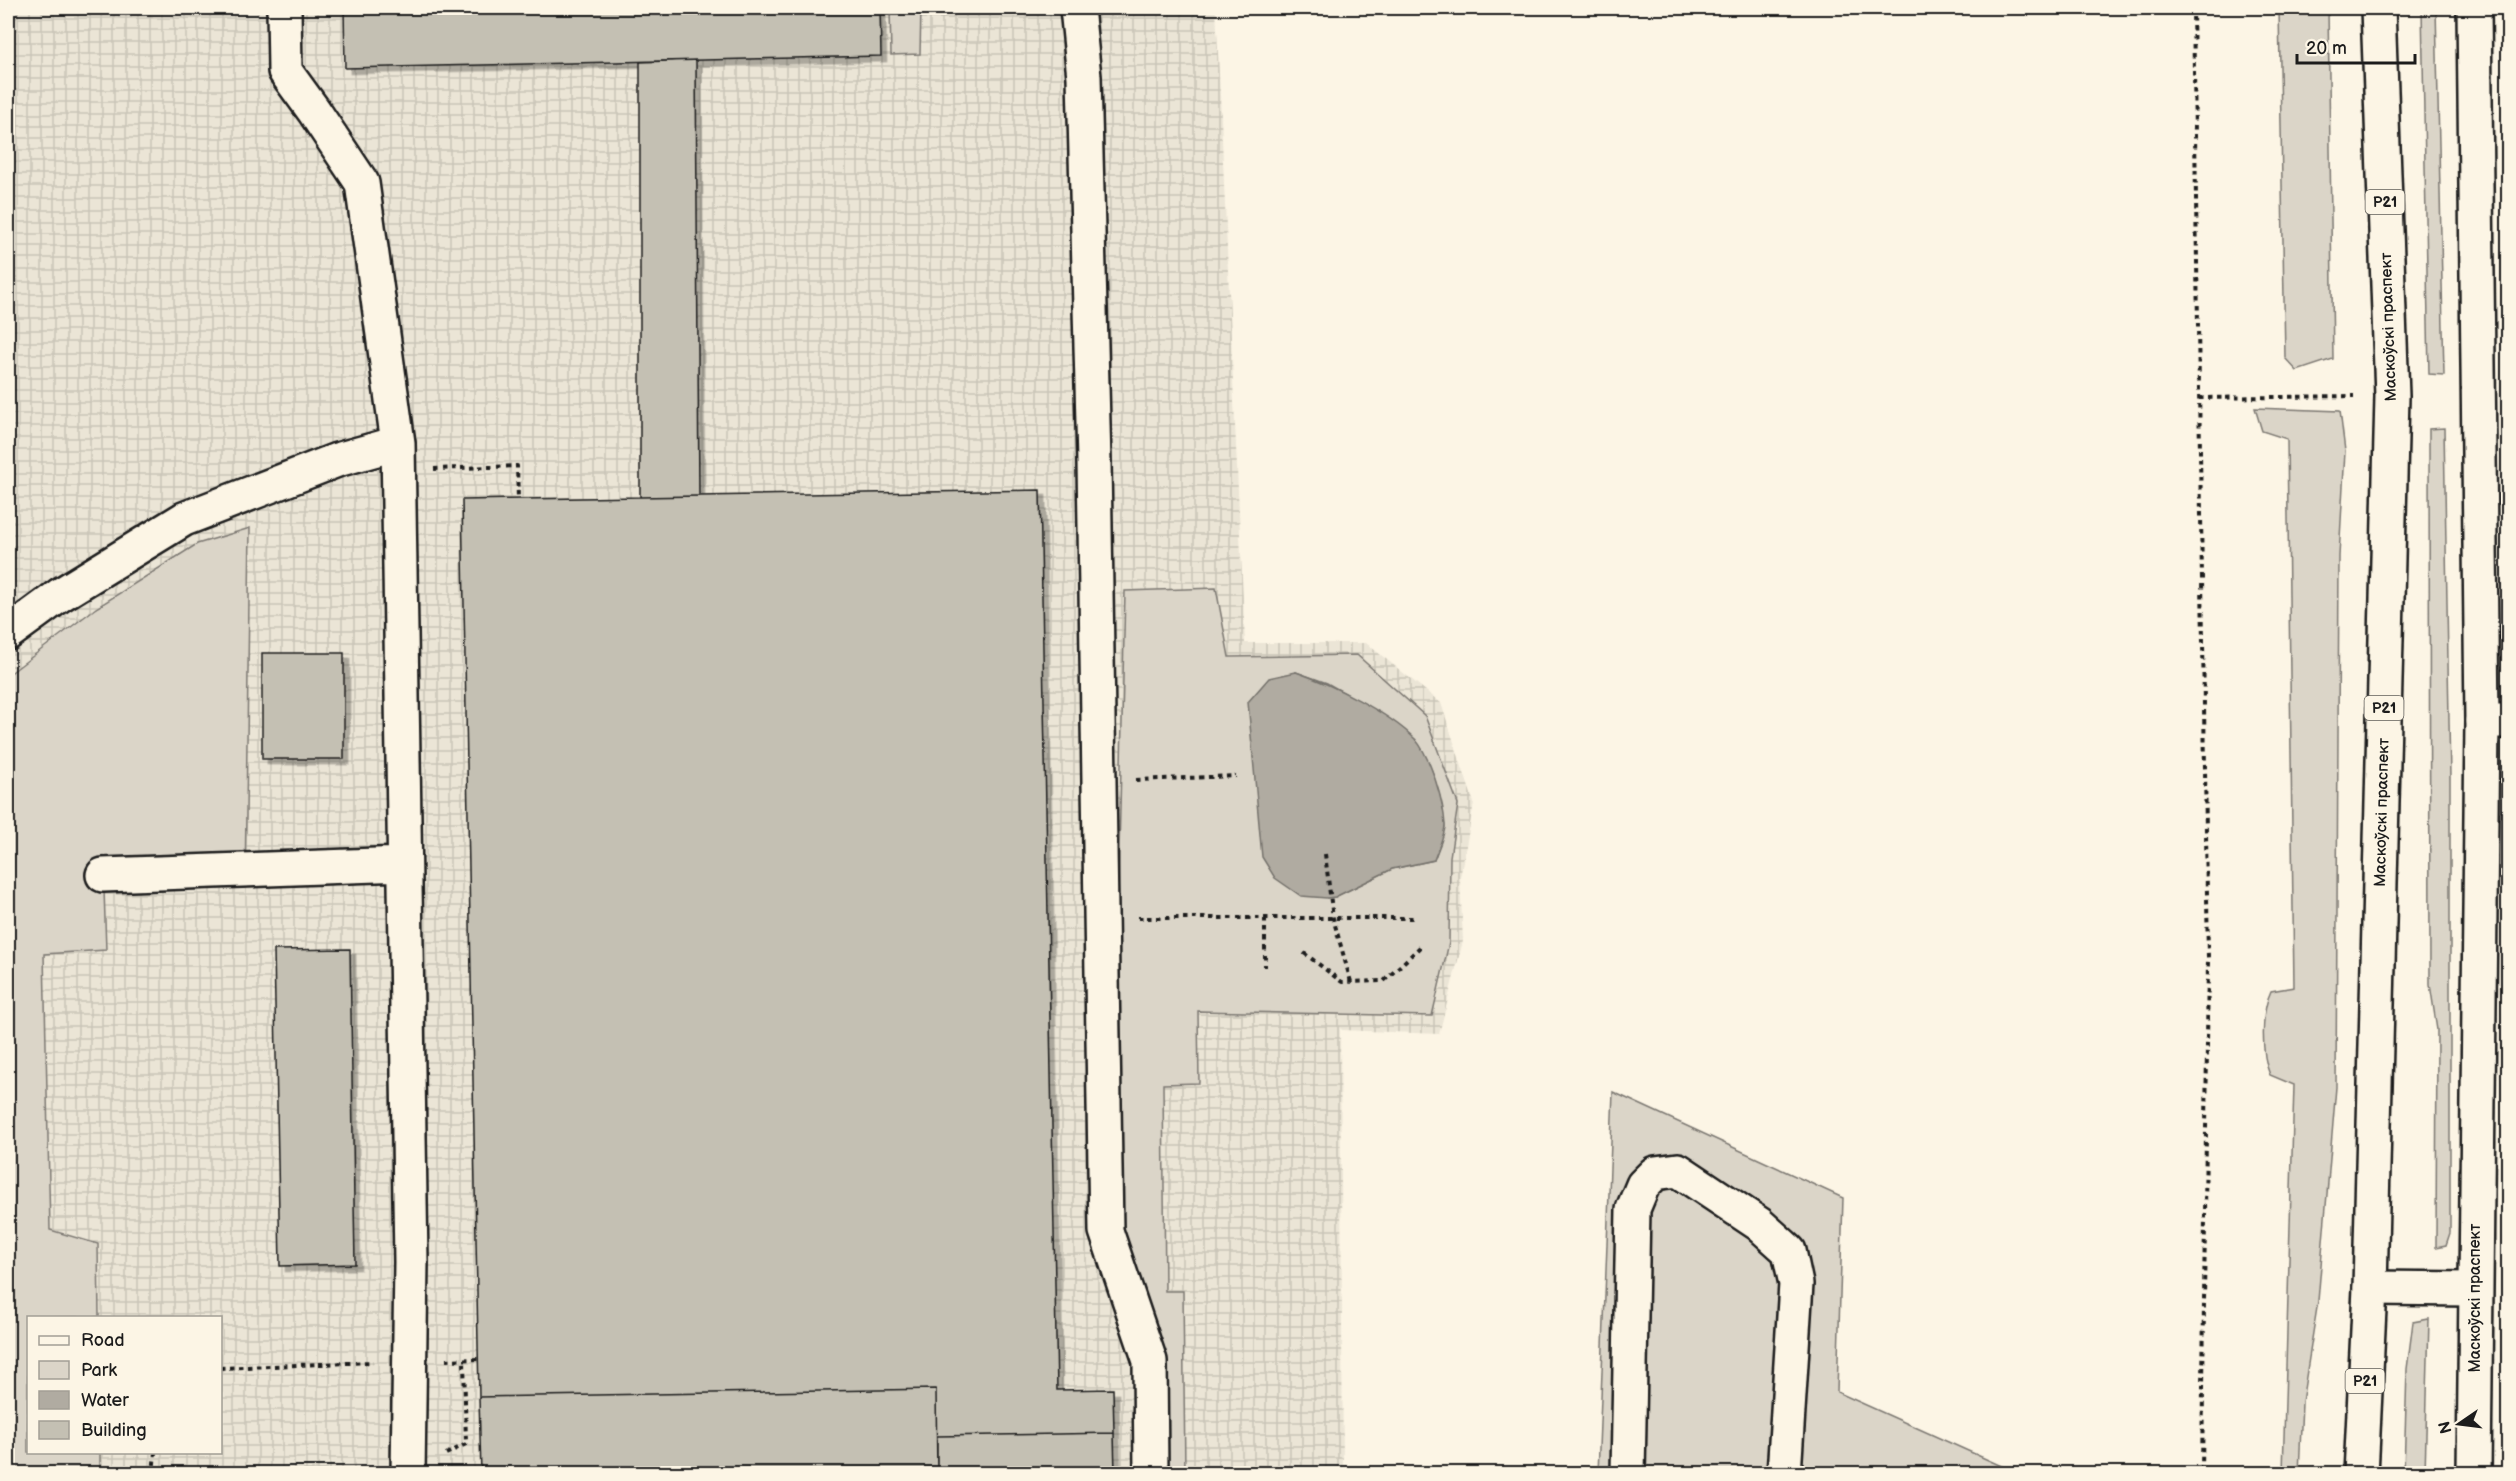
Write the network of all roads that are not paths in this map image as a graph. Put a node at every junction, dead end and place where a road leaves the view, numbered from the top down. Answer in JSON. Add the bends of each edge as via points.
{"nodes":[{"id":1,"x":284,"y":8,"type":"edge"},
{"id":2,"x":1077,"y":8,"type":"edge"},
{"id":3,"x":2378,"y":8,"type":"edge"},
{"id":4,"x":2474,"y":8,"type":"edge"},
{"id":5,"x":398,"y":457,"type":"junction"},
{"id":6,"x":8,"y":633,"type":"edge"},
{"id":7,"x":2495,"y":721,"type":"edge"},
{"id":8,"x":404,"y":864,"type":"junction"},
{"id":9,"x":104,"y":875,"type":"dead end"},
{"id":10,"x":2370,"y":1288,"type":"junction"},
{"id":11,"x":2474,"y":1290,"type":"junction"},
{"id":12,"x":408,"y":1473,"type":"edge"},
{"id":13,"x":1151,"y":1473,"type":"edge"},
{"id":14,"x":1628,"y":1473,"type":"edge"},
{"id":15,"x":1784,"y":1473,"type":"edge"},
{"id":16,"x":2361,"y":1473,"type":"edge"},
{"id":17,"x":2474,"y":1473,"type":"edge"}],
"edges":[{"from":1,"to":5,"type":"main road","via":[[285,71],[362,183]]},
{"from":2,"to":13,"type":"main road","via":[[1084,77],[1106,1231],[1150,1361]]},
{"from":3,"to":10,"type":"main road","name":"Маскоўскі праспект","number":"Р21","via":[[2392,396]]},
{"from":4,"to":7,"type":"main road","name":"Маскоўскі праспект"},
{"from":5,"to":6,"type":"main road","via":[[337,460],[184,519],[60,595]]},
{"from":5,"to":8,"type":"main road"},
{"from":7,"to":11,"type":"main road","name":"Маскоўскі праспект"},
{"from":8,"to":9,"type":"main road"},
{"from":8,"to":12,"type":"main road","via":[[411,1262]]},
{"from":10,"to":11,"type":"main road"},
{"from":10,"to":16,"type":"main road","name":"Маскоўскі праспект","number":"Р21"},
{"from":11,"to":17,"type":"main road","name":"Маскоўскі праспект"},
{"from":14,"to":15,"type":"main road","via":[[1633,1209],[1643,1185],[1655,1173],[1678,1170],[1759,1224],[1789,1251],[1796,1284]]}]}
